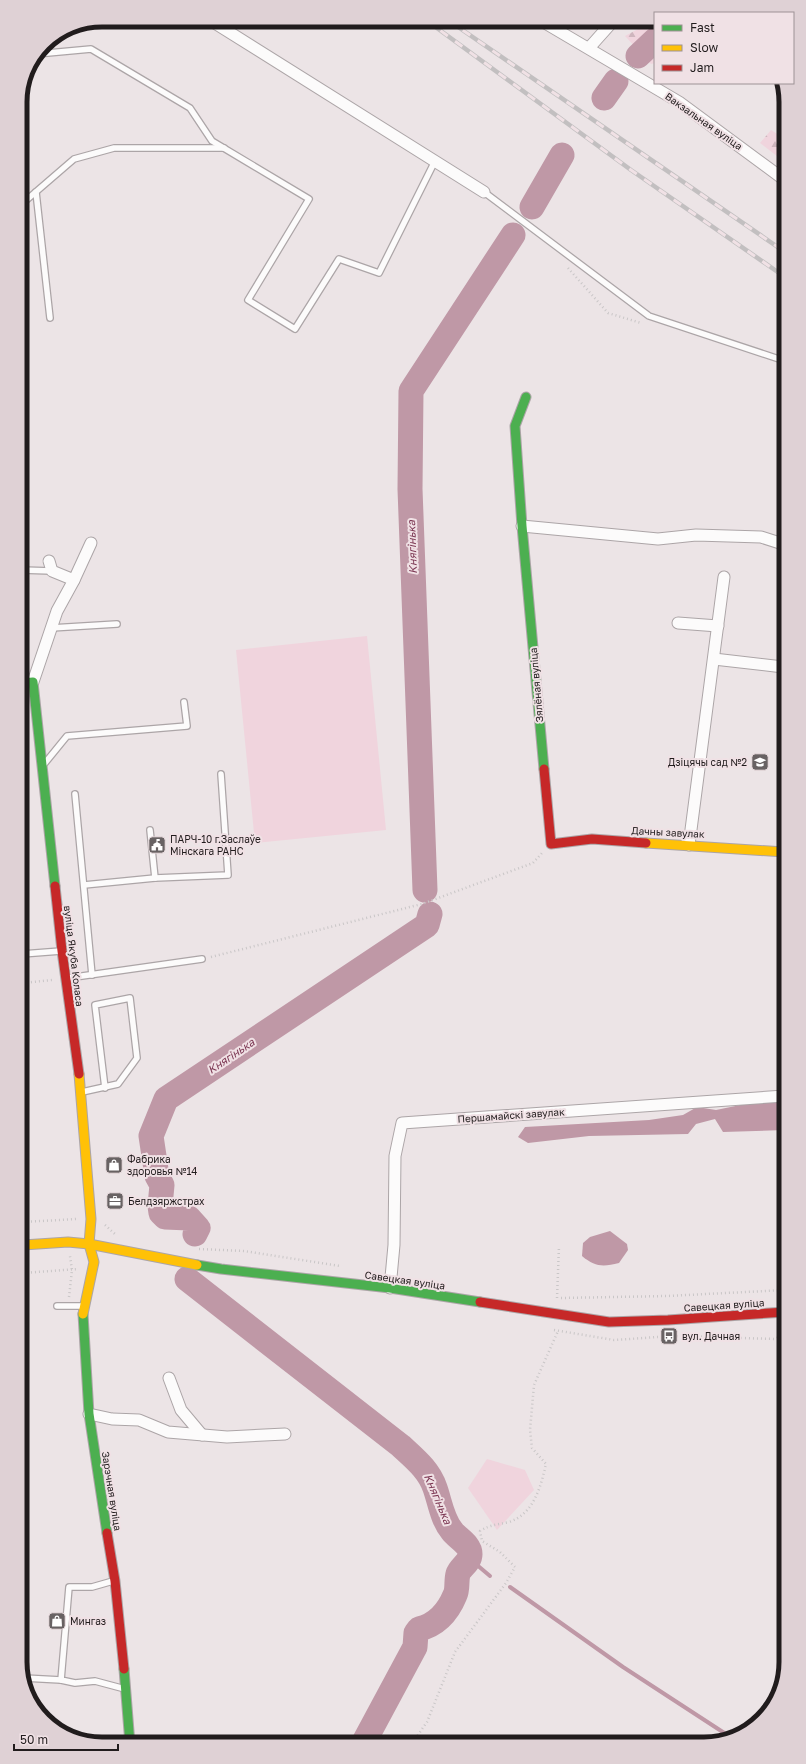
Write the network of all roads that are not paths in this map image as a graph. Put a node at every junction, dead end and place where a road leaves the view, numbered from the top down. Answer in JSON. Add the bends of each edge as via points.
{"nodes":[{"id":1,"x":221,"y":27,"type":"edge"},
{"id":2,"x":552,"y":27,"type":"edge"},
{"id":3,"x":608,"y":27,"type":"edge"},
{"id":4,"x":589,"y":48,"type":"junction"},
{"id":5,"x":45,"y":53,"type":"edge"},
{"id":6,"x":224,"y":148,"type":"junction"},
{"id":7,"x":435,"y":161,"type":"junction"},
{"id":8,"x":779,"y":176,"type":"edge"},
{"id":9,"x":36,"y":192,"type":"junction"},
{"id":10,"x":484,"y":192,"type":"joint"},
{"id":11,"x":27,"y":200,"type":"edge"},
{"id":12,"x":50,"y":318,"type":"dead end"},
{"id":13,"x":779,"y":359,"type":"edge"},
{"id":14,"x":526,"y":397,"type":"dead end"},
{"id":15,"x":522,"y":526,"type":"junction"},
{"id":16,"x":91,"y":543,"type":"dead end"},
{"id":17,"x":779,"y":543,"type":"edge"},
{"id":18,"x":50,"y":566,"type":"joint"},
{"id":19,"x":27,"y":569,"type":"edge"},
{"id":20,"x":724,"y":577,"type":"dead end"},
{"id":21,"x":74,"y":580,"type":"junction"},
{"id":22,"x":678,"y":623,"type":"dead end"},
{"id":23,"x":117,"y":624,"type":"dead end"},
{"id":24,"x":718,"y":626,"type":"junction"},
{"id":25,"x":51,"y":628,"type":"junction"},
{"id":26,"x":714,"y":658,"type":"junction"},
{"id":27,"x":779,"y":666,"type":"edge"},
{"id":28,"x":27,"y":683,"type":"edge"},
{"id":29,"x":184,"y":702,"type":"dead end"},
{"id":30,"x":42,"y":766,"type":"junction"},
{"id":31,"x":221,"y":774,"type":"dead end"},
{"id":32,"x":76,"y":794,"type":"dead end"},
{"id":33,"x":150,"y":830,"type":"dead end"},
{"id":34,"x":551,"y":844,"type":"joint"},
{"id":35,"x":690,"y":845,"type":"junction"},
{"id":36,"x":779,"y":852,"type":"edge"},
{"id":37,"x":155,"y":878,"type":"junction"},
{"id":38,"x":84,"y":885,"type":"junction"},
{"id":39,"x":62,"y":951,"type":"junction"},
{"id":40,"x":27,"y":954,"type":"edge"},
{"id":41,"x":202,"y":959,"type":"road end"},
{"id":42,"x":92,"y":975,"type":"junction"},
{"id":43,"x":66,"y":979,"type":"junction"},
{"id":44,"x":105,"y":1088,"type":"junction"},
{"id":45,"x":82,"y":1092,"type":"junction"},
{"id":46,"x":779,"y":1096,"type":"edge"},
{"id":47,"x":89,"y":1244,"type":"junction"},
{"id":48,"x":27,"y":1245,"type":"edge"},
{"id":49,"x":390,"y":1288,"type":"junction"},
{"id":50,"x":57,"y":1306,"type":"dead end"},
{"id":51,"x":84,"y":1306,"type":"junction"},
{"id":52,"x":779,"y":1312,"type":"edge"},
{"id":53,"x":169,"y":1378,"type":"dead end"},
{"id":54,"x":89,"y":1414,"type":"junction"},
{"id":55,"x":285,"y":1434,"type":"dead end"},
{"id":56,"x":202,"y":1435,"type":"junction"},
{"id":57,"x":115,"y":1581,"type":"junction"},
{"id":58,"x":29,"y":1678,"type":"edge"},
{"id":59,"x":61,"y":1680,"type":"junction"},
{"id":60,"x":126,"y":1690,"type":"junction"},
{"id":61,"x":129,"y":1737,"type":"edge"}],
"edges":[{"from":1,"to":7,"type":"street"},
{"from":2,"to":4,"type":"street","name":"Вакзальная вуліца"},
{"from":3,"to":4,"type":"street"},
{"from":4,"to":8,"type":"street","name":"Вакзальная вуліца","via":[[679,102]]},
{"from":5,"to":6,"type":"lane","via":[[91,49],[190,108],[212,140]]},
{"from":6,"to":7,"type":"lane","via":[[309,199],[248,300],[295,329],[339,259],[379,273]]},
{"from":6,"to":9,"type":"lane","via":[[114,148],[74,159]]},
{"from":7,"to":10,"type":"street"},
{"from":9,"to":11,"type":"lane"},
{"from":9,"to":12,"type":"lane"},
{"from":10,"to":13,"type":"lane","via":[[649,316]]},
{"from":14,"to":15,"type":"street","name":"Зялёная вуліца","via":[[515,426]]},
{"from":15,"to":17,"type":"street","via":[[658,539],[696,535],[761,537]]},
{"from":15,"to":34,"type":"street","name":"Зялёная вуліца"},
{"from":16,"to":21,"type":"street"},
{"from":18,"to":19,"type":"lane"},
{"from":18,"to":21,"type":"street"},
{"from":20,"to":24,"type":"street"},
{"from":21,"to":25,"type":"street","via":[[56,611]]},
{"from":22,"to":24,"type":"street"},
{"from":23,"to":25,"type":"lane"},
{"from":24,"to":26,"type":"street"},
{"from":25,"to":28,"type":"street"},
{"from":26,"to":27,"type":"street"},
{"from":26,"to":35,"type":"street"},
{"from":28,"to":30,"type":"street","name":"вуліца Якуба Коласа"},
{"from":29,"to":30,"type":"lane","via":[[187,726],[67,736]]},
{"from":30,"to":39,"type":"street","name":"вуліца Якуба Коласа"},
{"from":31,"to":37,"type":"lane","via":[[228,875]]},
{"from":32,"to":38,"type":"lane"},
{"from":33,"to":37,"type":"lane"},
{"from":34,"to":35,"type":"street","name":"Дачны завулак","via":[[592,839]]},
{"from":35,"to":36,"type":"street","name":"Дачны завулак"},
{"from":37,"to":38,"type":"lane"},
{"from":38,"to":42,"type":"lane"},
{"from":39,"to":40,"type":"lane"},
{"from":39,"to":43,"type":"street","name":"вуліца Якуба Коласа"},
{"from":41,"to":42,"type":"lane"},
{"from":42,"to":43,"type":"lane"},
{"from":43,"to":45,"type":"street","name":"вуліца Якуба Коласа"},
{"from":44,"to":44,"type":"lane","via":[[118,1084],[137,1058],[130,998],[95,1005]]},
{"from":44,"to":45,"type":"lane"},
{"from":45,"to":47,"type":"street","name":"вуліца Якуба Коласа","via":[[91,1219]]},
{"from":46,"to":49,"type":"street","name":"Першамайскі завулак","via":[[402,1123],[395,1156],[394,1245]]},
{"from":47,"to":48,"type":"street","name":"Савецкая вуліца","via":[[68,1242]]},
{"from":47,"to":49,"type":"street","name":"Савецкая вуліца","via":[[221,1269]]},
{"from":47,"to":51,"type":"street","name":"Зарэчная вуліца","via":[[94,1262]]},
{"from":49,"to":52,"type":"street","name":"Савецкая вуліца","via":[[609,1322]]},
{"from":50,"to":51,"type":"lane"},
{"from":51,"to":54,"type":"street","name":"Зарэчная вуліца"},
{"from":53,"to":56,"type":"street","via":[[181,1410]]},
{"from":54,"to":56,"type":"street","via":[[112,1420],[138,1420],[168,1432]]},
{"from":54,"to":57,"type":"street","name":"Зарэчная вуліца"},
{"from":55,"to":56,"type":"street","via":[[228,1437]]},
{"from":57,"to":59,"type":"lane","via":[[92,1587],[70,1587]]},
{"from":57,"to":60,"type":"street","name":"Зарэчная вуліца"},
{"from":58,"to":59,"type":"lane"},
{"from":59,"to":60,"type":"lane","via":[[74,1683],[96,1681]]},
{"from":60,"to":61,"type":"street","name":"Зарэчная вуліца"}]}
